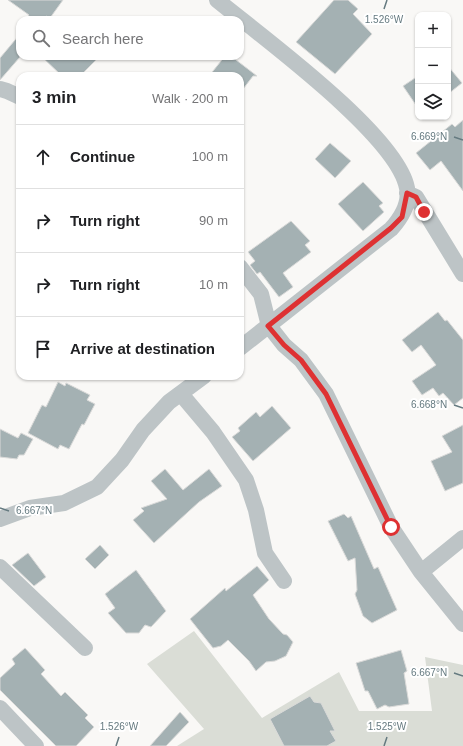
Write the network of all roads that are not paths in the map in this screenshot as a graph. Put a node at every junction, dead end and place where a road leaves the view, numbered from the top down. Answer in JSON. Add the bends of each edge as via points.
{"nodes":[{"id":1,"x":217,"y":0,"type":"edge"},
{"id":2,"x":237,"y":16,"type":"edge"},
{"id":3,"x":244,"y":22,"type":"edge"},
{"id":4,"x":0,"y":89,"type":"edge"},
{"id":5,"x":16,"y":95,"type":"edge"},
{"id":6,"x":407,"y":193,"type":"junction"},
{"id":7,"x":244,"y":272,"type":"edge"},
{"id":8,"x":463,"y":274,"type":"edge"},
{"id":9,"x":268,"y":326,"type":"junction"},
{"id":10,"x":244,"y":345,"type":"edge"},
{"id":11,"x":199,"y":380,"type":"edge"},
{"id":12,"x":181,"y":394,"type":"junction"},
{"id":13,"x":0,"y":519,"type":"edge"},
{"id":14,"x":463,"y":538,"type":"edge"},
{"id":15,"x":0,"y":567,"type":"edge"},
{"id":16,"x":421,"y":572,"type":"junction"},
{"id":17,"x":284,"y":581,"type":"dead end"},
{"id":18,"x":463,"y":624,"type":"edge"},
{"id":19,"x":85,"y":648,"type":"dead end"},
{"id":20,"x":0,"y":708,"type":"edge"},
{"id":21,"x":36,"y":746,"type":"edge"}],
"edges":[{"from":1,"to":2,"type":"street"},
{"from":3,"to":6,"type":"street","via":[[327,89],[368,130],[402,174]]},
{"from":4,"to":5,"type":"street"},
{"from":6,"to":8,"type":"street","via":[[416,197]]},
{"from":6,"to":9,"type":"street","via":[[402,217],[391,228]]},
{"from":7,"to":9,"type":"street","via":[[261,294]]},
{"from":9,"to":10,"type":"street"},
{"from":9,"to":16,"type":"street","via":[[301,360],[326,394],[391,527]]},
{"from":11,"to":12,"type":"street"},
{"from":12,"to":13,"type":"street","via":[[168,402],[97,487],[64,503],[30,508]]},
{"from":12,"to":17,"type":"street","via":[[213,432],[246,480],[256,510],[265,553]]},
{"from":14,"to":16,"type":"street"},
{"from":15,"to":19,"type":"street"},
{"from":16,"to":18,"type":"street"},
{"from":20,"to":21,"type":"street"}]}
